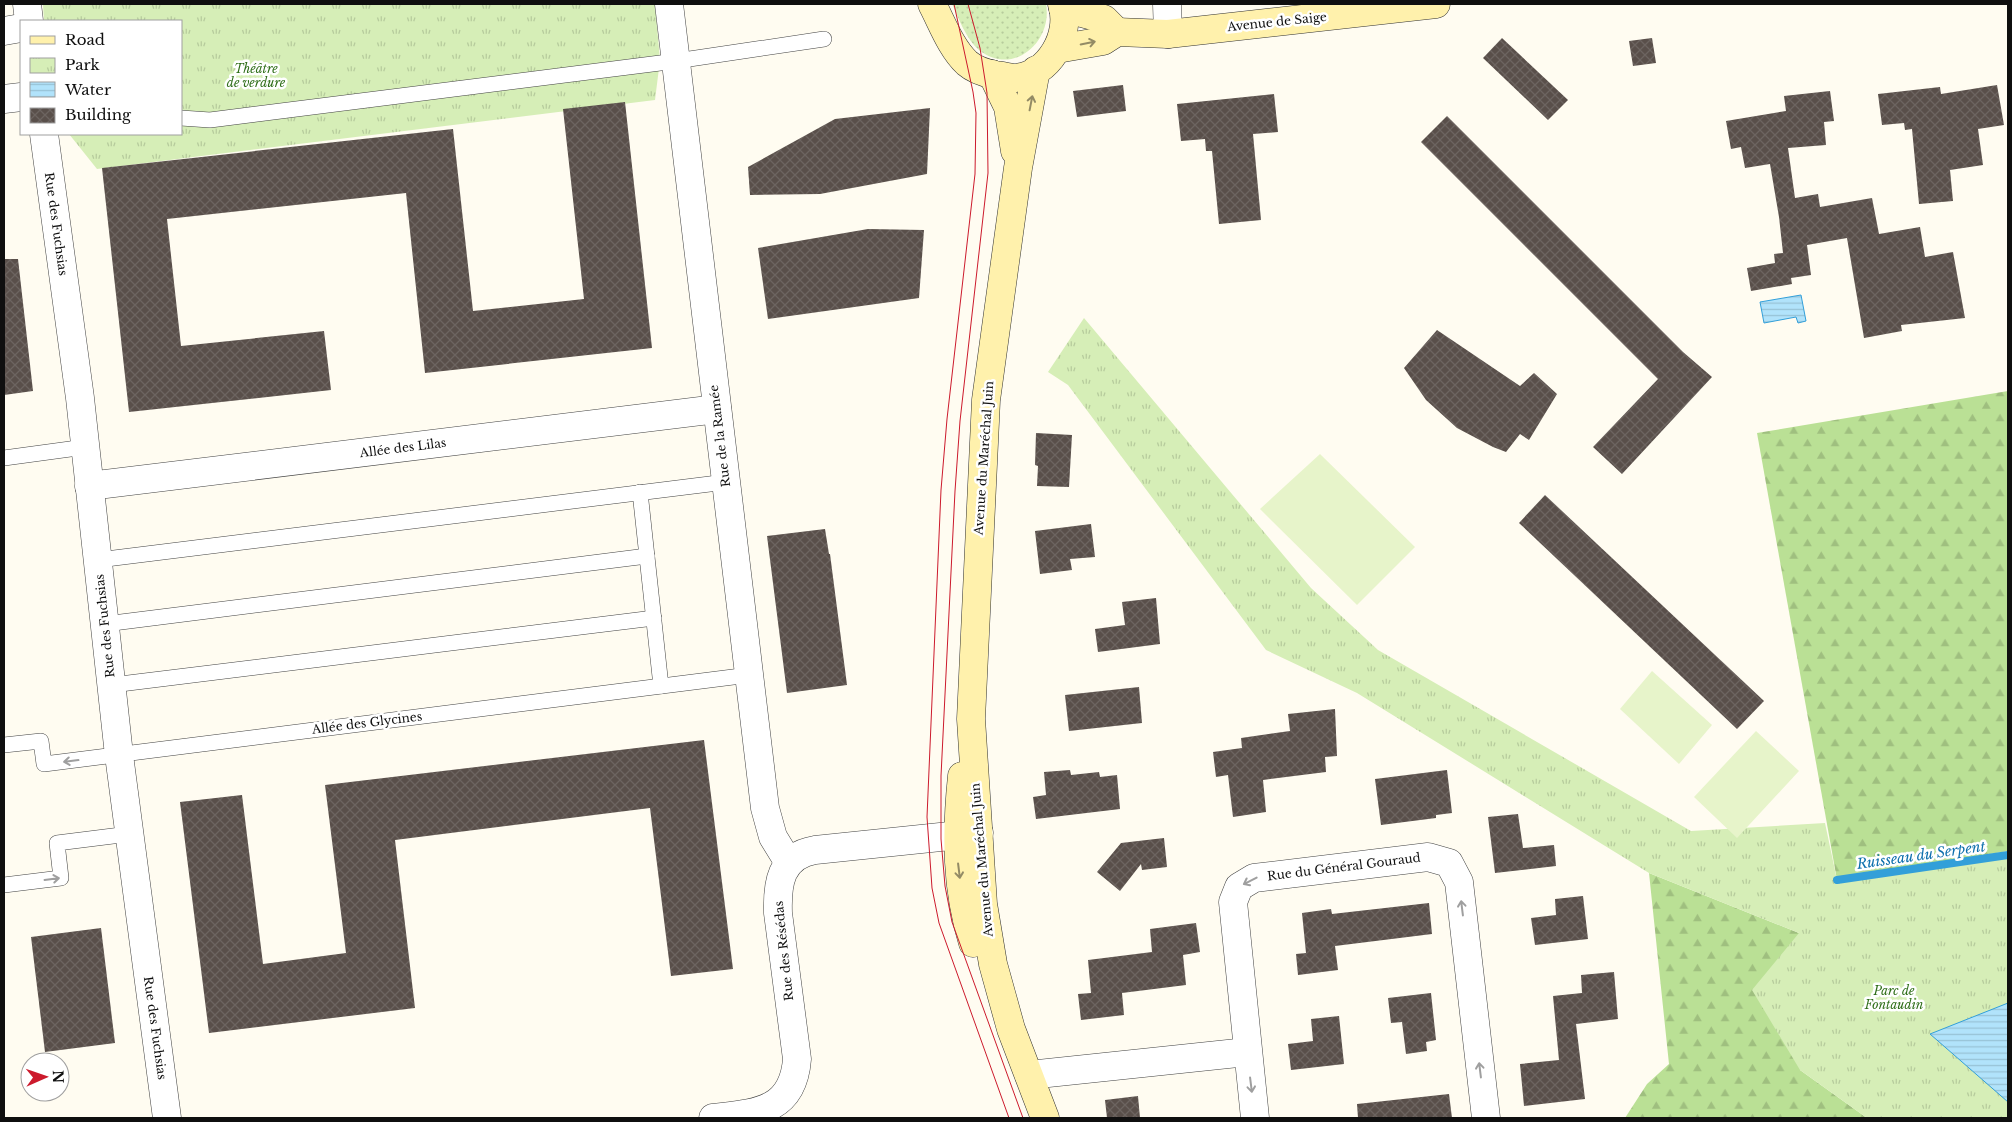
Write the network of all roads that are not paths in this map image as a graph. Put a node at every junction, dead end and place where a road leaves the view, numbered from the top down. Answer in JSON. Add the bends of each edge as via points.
{"nodes":[{"id":1,"x":27,"y":4,"type":"edge"},
{"id":2,"x":669,"y":4,"type":"edge"},
{"id":3,"x":932,"y":4,"type":"edge"},
{"id":4,"x":1166,"y":4,"type":"edge"},
{"id":5,"x":1436,"y":4,"type":"edge"},
{"id":6,"x":1062,"y":6,"type":"edge"},
{"id":7,"x":29,"y":20,"type":"edge"},
{"id":8,"x":20,"y":28,"type":"edge"},
{"id":9,"x":4,"y":30,"type":"edge"},
{"id":10,"x":1117,"y":32,"type":"junction"},
{"id":11,"x":1168,"y":34,"type":"junction"},
{"id":12,"x":824,"y":39,"type":"dead end"},
{"id":13,"x":1057,"y":49,"type":"junction"},
{"id":14,"x":676,"y":60,"type":"junction"},
{"id":15,"x":1036,"y":70,"type":"junction"},
{"id":16,"x":992,"y":74,"type":"junction"},
{"id":17,"x":20,"y":97,"type":"edge"},
{"id":18,"x":4,"y":99,"type":"edge"},
{"id":19,"x":182,"y":118,"type":"edge"},
{"id":20,"x":44,"y":135,"type":"edge"},
{"id":21,"x":1018,"y":168,"type":"junction"},
{"id":22,"x":717,"y":408,"type":"junction"},
{"id":23,"x":85,"y":447,"type":"junction"},
{"id":24,"x":4,"y":458,"type":"edge"},
{"id":25,"x":726,"y":482,"type":"junction"},
{"id":26,"x":89,"y":486,"type":"junction"},
{"id":27,"x":640,"y":492,"type":"junction"},
{"id":28,"x":647,"y":556,"type":"junction"},
{"id":29,"x":98,"y":560,"type":"junction"},
{"id":30,"x":654,"y":618,"type":"junction"},
{"id":31,"x":105,"y":624,"type":"junction"},
{"id":32,"x":749,"y":675,"type":"junction"},
{"id":33,"x":112,"y":685,"type":"junction"},
{"id":34,"x":661,"y":686,"type":"junction"},
{"id":35,"x":4,"y":745,"type":"edge"},
{"id":36,"x":120,"y":755,"type":"junction"},
{"id":37,"x":129,"y":834,"type":"junction"},
{"id":38,"x":968,"y":835,"type":"junction"},
{"id":39,"x":788,"y":863,"type":"junction"},
{"id":40,"x":4,"y":885,"type":"edge"},
{"id":41,"x":1247,"y":1052,"type":"junction"},
{"id":42,"x":1029,"y":1075,"type":"junction"},
{"id":43,"x":167,"y":1118,"type":"edge"},
{"id":44,"x":713,"y":1118,"type":"edge"},
{"id":45,"x":1045,"y":1118,"type":"edge"},
{"id":46,"x":1255,"y":1118,"type":"edge"},
{"id":47,"x":1486,"y":1118,"type":"edge"}],
"edges":[{"from":1,"to":7,"type":"street"},
{"from":2,"to":14,"type":"street","name":"Rue de la Ramée"},
{"from":3,"to":16,"type":"main road","via":[[956,50],[968,64]]},
{"from":4,"to":11,"type":"street"},
{"from":5,"to":11,"type":"main road","name":"Avenue de Saige"},
{"from":6,"to":10,"type":"main road","via":[[1104,20]]},
{"from":6,"to":13,"type":"main road","via":[[1064,25]]},
{"from":8,"to":9,"type":"street"},
{"from":10,"to":11,"type":"main road","name":"Avenue de Saige"},
{"from":13,"to":10,"type":"main road","name":"Avenue de Saige","one_way":true,"via":[[1103,41]]},
{"from":12,"to":14,"type":"lane"},
{"from":13,"to":15,"type":"main road"},
{"from":14,"to":19,"type":"lane","via":[[210,120]]},
{"from":14,"to":22,"type":"street","name":"Rue de la Ramée"},
{"from":15,"to":16,"type":"main road","via":[[1015,78]]},
{"from":21,"to":15,"type":"main road","name":"Avenue du Maréchal Juin","one_way":true},
{"from":16,"to":21,"type":"main road","name":"Avenue du Maréchal Juin","via":[[1008,107]]},
{"from":17,"to":18,"type":"street"},
{"from":20,"to":23,"type":"street","name":"Rue des Fuchsias"},
{"from":21,"to":38,"type":"main road","name":"Avenue du Maréchal Juin","via":[[986,400],[971,719],[963,754]]},
{"from":22,"to":25,"type":"street","name":"Rue de la Ramée"},
{"from":22,"to":26,"type":"street","name":"Allée des Lilas"},
{"from":23,"to":24,"type":"lane"},
{"from":23,"to":26,"type":"street","name":"Rue des Fuchsias"},
{"from":25,"to":27,"type":"lane"},
{"from":25,"to":32,"type":"street","name":"Rue de la Ramée"},
{"from":26,"to":29,"type":"street","name":"Rue des Fuchsias"},
{"from":27,"to":28,"type":"lane"},
{"from":27,"to":29,"type":"lane"},
{"from":28,"to":30,"type":"lane"},
{"from":28,"to":31,"type":"lane"},
{"from":29,"to":31,"type":"street","name":"Rue des Fuchsias"},
{"from":30,"to":33,"type":"lane"},
{"from":30,"to":34,"type":"lane"},
{"from":31,"to":33,"type":"street","name":"Rue des Fuchsias"},
{"from":32,"to":34,"type":"lane","name":"Allée des Glycines"},
{"from":32,"to":39,"type":"street","name":"Rue de la Ramée","via":[[768,823]]},
{"from":33,"to":36,"type":"street","name":"Rue des Fuchsias"},
{"from":34,"to":36,"type":"lane","name":"Allée des Glycines"},
{"from":36,"to":35,"type":"lane","name":"Allée des Glycines","one_way":true,"via":[[44,764],[41,741]]},
{"from":36,"to":37,"type":"street","name":"Rue des Fuchsias"},
{"from":40,"to":37,"type":"lane","one_way":true,"via":[[62,878],[57,843]]},
{"from":37,"to":43,"type":"street","name":"Rue des Fuchsias"},
{"from":38,"to":39,"type":"street","via":[[807,851]]},
{"from":38,"to":42,"type":"main road","name":"Avenue du Maréchal Juin","via":[[962,899],[970,933],[981,966]]},
{"from":39,"to":44,"type":"street","name":"Rue des Résédas","via":[[781,875],[778,905],[797,1059],[796,1077],[789,1092],[757,1113]]},
{"from":41,"to":42,"type":"street"},
{"from":41,"to":46,"type":"street","name":"Rue du Général Gouraud","one_way":true},
{"from":47,"to":41,"type":"street","name":"Rue du Général Gouraud","one_way":true,"via":[[1459,882],[1449,863],[1428,858],[1360,865],[1254,878],[1239,887],[1233,902]]},
{"from":42,"to":45,"type":"main road","name":"Avenue du Maréchal Juin"}]}
